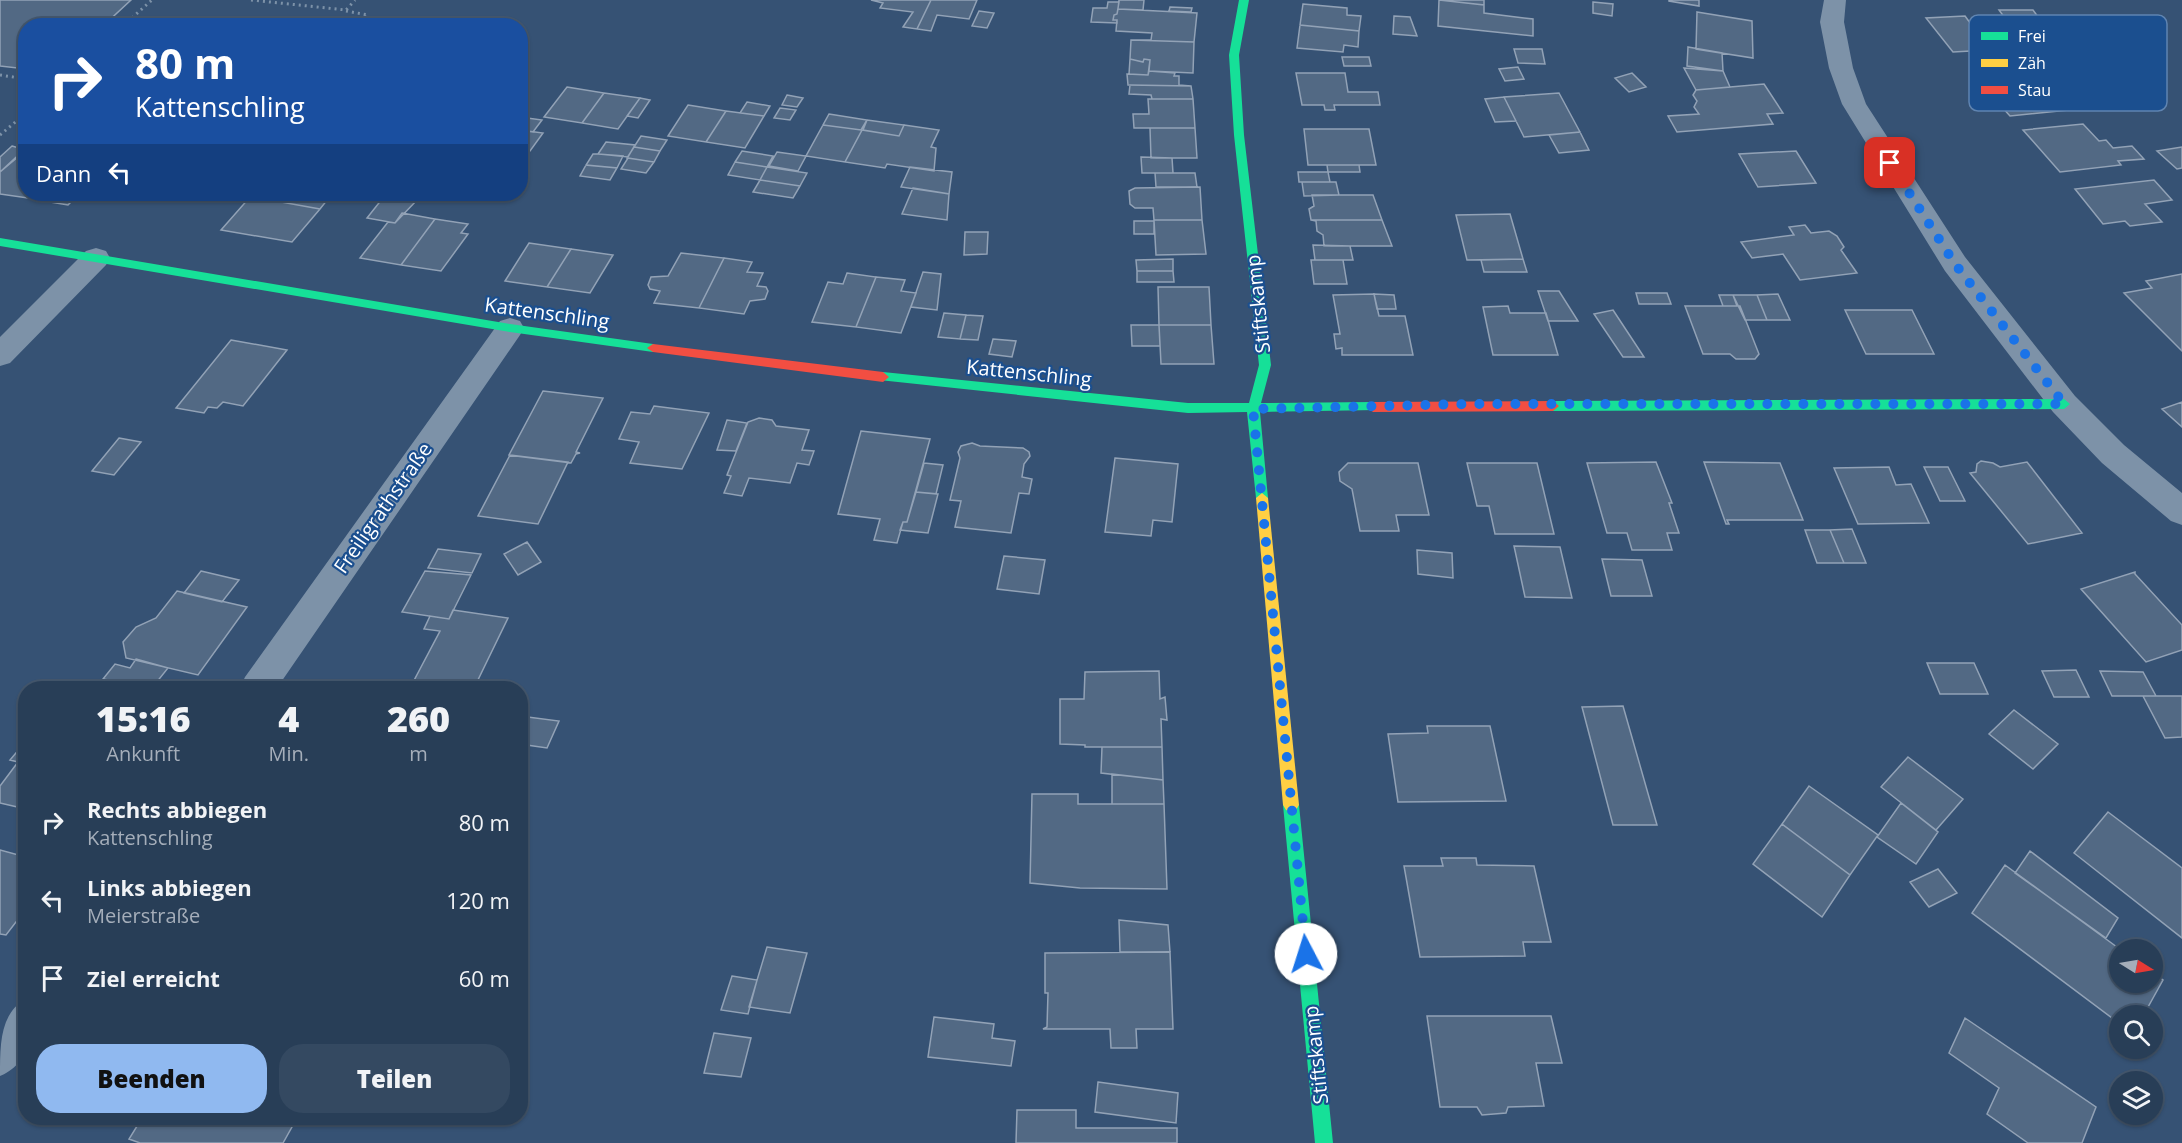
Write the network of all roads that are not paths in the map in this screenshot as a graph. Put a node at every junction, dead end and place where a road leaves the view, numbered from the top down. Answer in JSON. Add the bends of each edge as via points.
{"nodes":[{"id":1,"x":1241,"y":0,"type":"edge"},
{"id":2,"x":1835,"y":0,"type":"edge"},
{"id":3,"x":0,"y":242,"type":"edge"},
{"id":4,"x":96,"y":258,"type":"junction"},
{"id":5,"x":510,"y":328,"type":"junction"},
{"id":6,"x":0,"y":355,"type":"edge"},
{"id":7,"x":2064,"y":404,"type":"junction"},
{"id":8,"x":1253,"y":409,"type":"junction"},
{"id":9,"x":2182,"y":512,"type":"edge"},
{"id":10,"x":262,"y":681,"type":"edge"},
{"id":11,"x":18,"y":1029,"type":"edge"},
{"id":12,"x":0,"y":1055,"type":"edge"},
{"id":13,"x":1324,"y":1143,"type":"edge"}],
"edges":[{"from":1,"to":8,"type":"street","name":"Stiftskamp","via":[[1234,55],[1265,365]]},
{"from":2,"to":7,"type":"street","via":[[1834,34],[1854,104],[1955,264]]},
{"from":3,"to":4,"type":"street","name":"Kattenschling"},
{"from":4,"to":5,"type":"street","name":"Kattenschling"},
{"from":4,"to":6,"type":"street"},
{"from":5,"to":8,"type":"street","name":"Kattenschling","via":[[979,388],[1188,408]]},
{"from":5,"to":10,"type":"street","name":"Freiligrathstraße"},
{"from":7,"to":8,"type":"street","name":"Kattenschling","via":[[1469,404]]},
{"from":7,"to":9,"type":"street","via":[[2113,454]]},
{"from":8,"to":13,"type":"street","name":"Stiftskamp"},
{"from":11,"to":12,"type":"street"}]}
